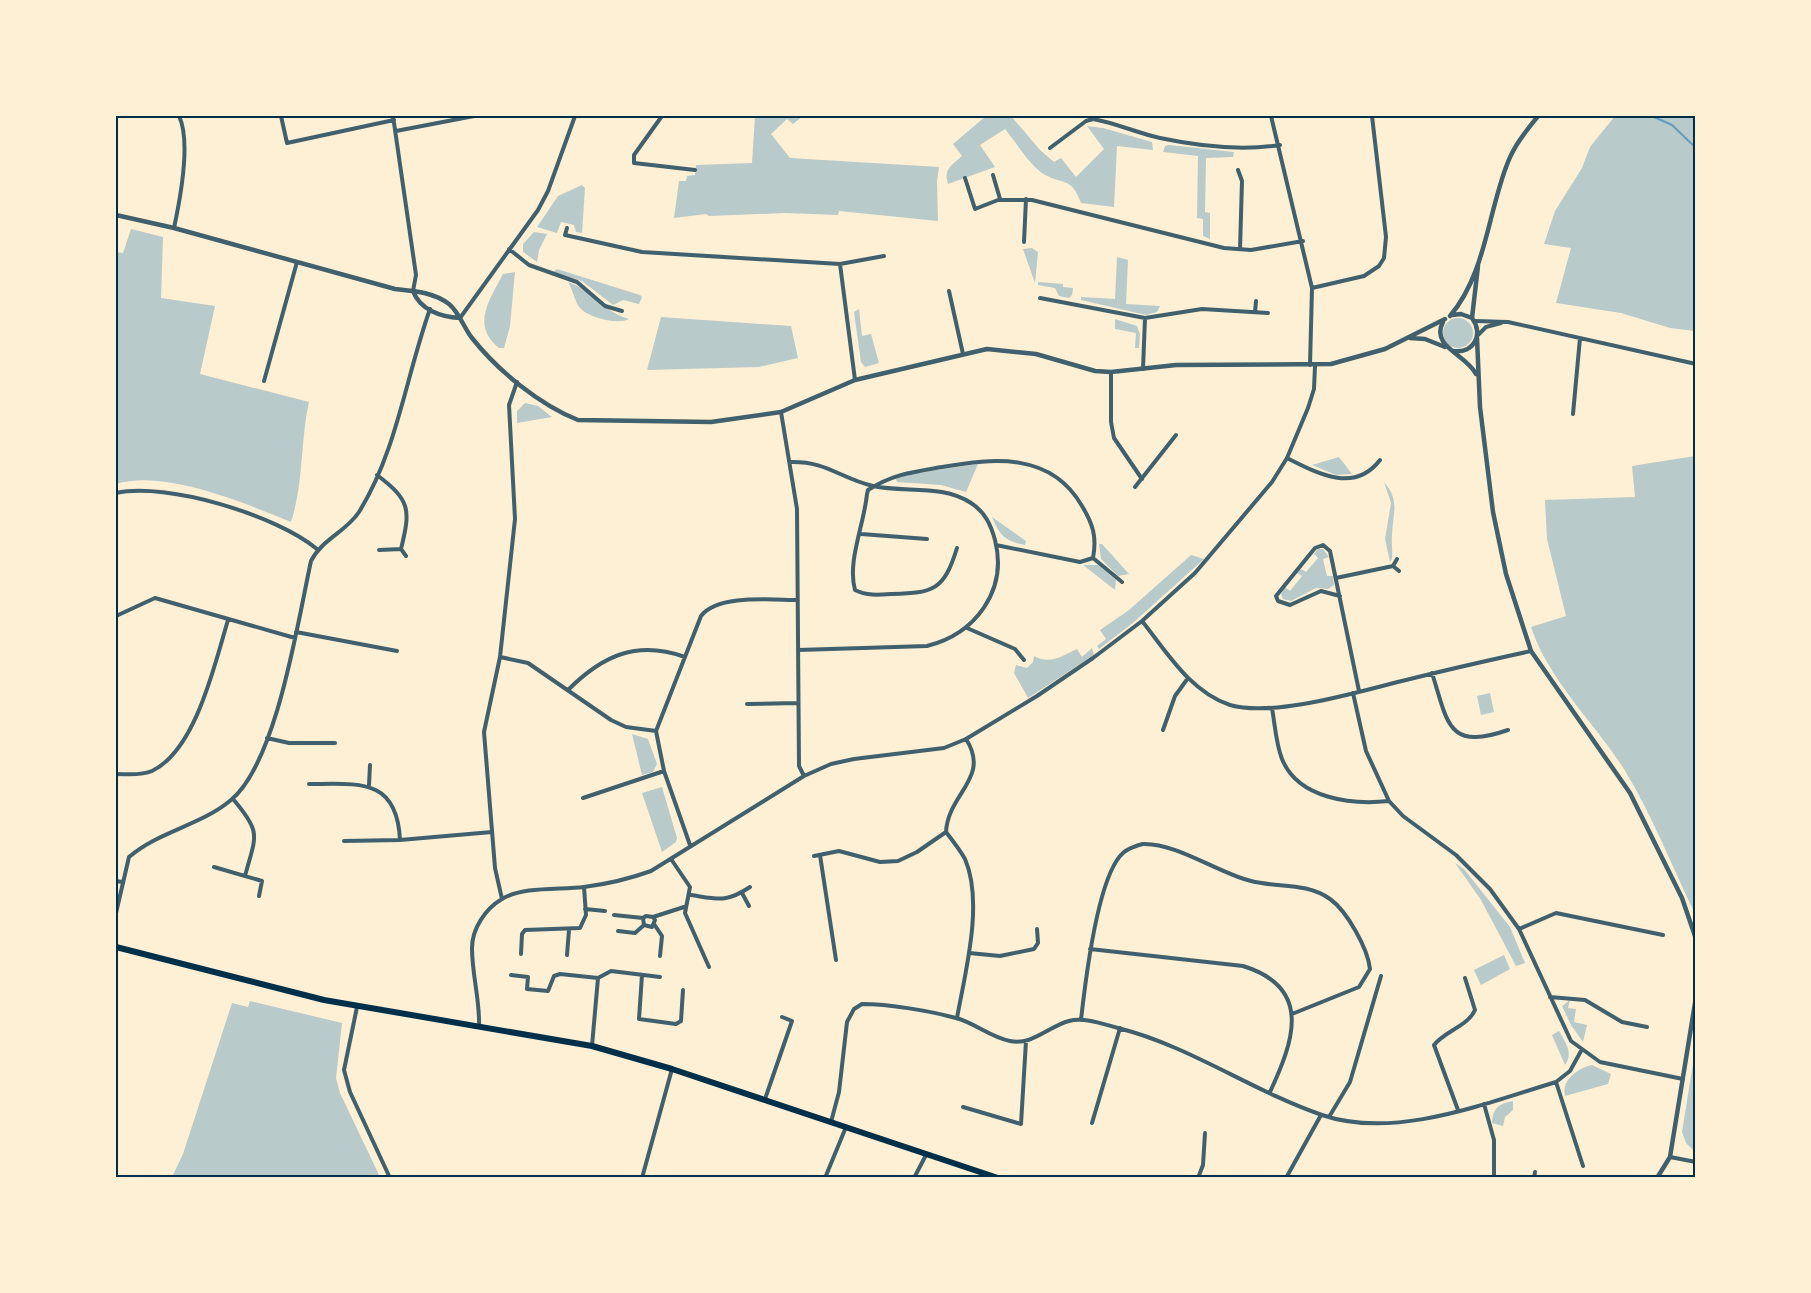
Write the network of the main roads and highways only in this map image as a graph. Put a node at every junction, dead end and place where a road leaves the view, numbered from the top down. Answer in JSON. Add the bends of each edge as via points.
{"nodes":[{"id":1,"x":116,"y":946,"type":"edge"},
{"id":2,"x":998,"y":1178,"type":"edge"}],
"edges":[{"from":1,"to":2,"type":"main road","via":[[357,1007],[592,1046],[765,1099]]}]}
